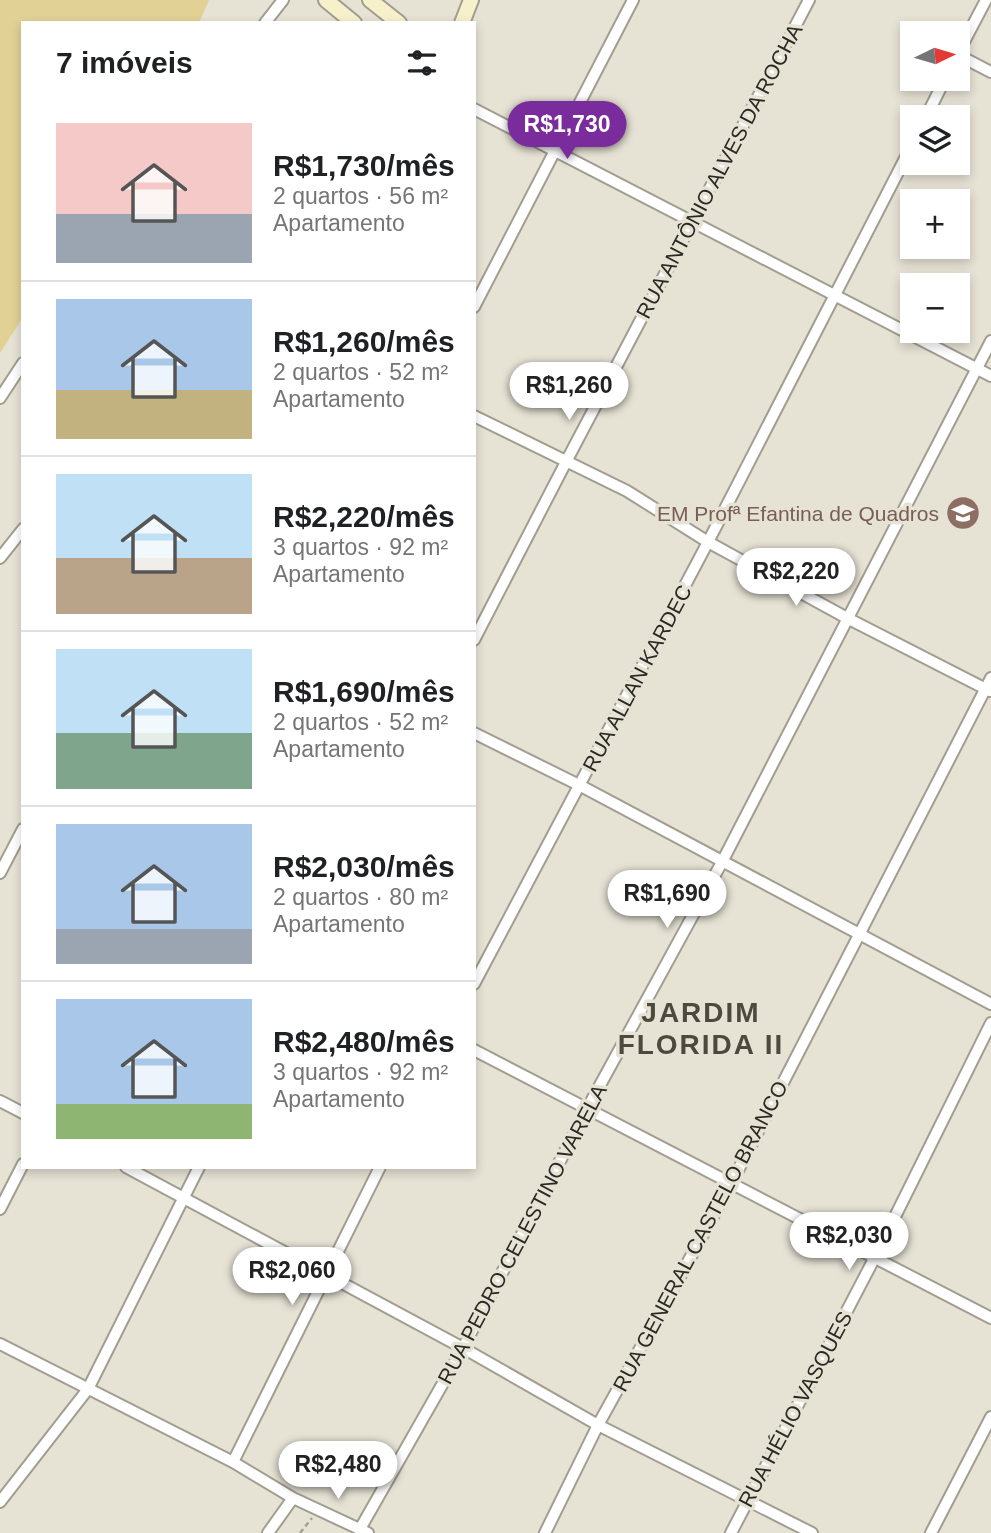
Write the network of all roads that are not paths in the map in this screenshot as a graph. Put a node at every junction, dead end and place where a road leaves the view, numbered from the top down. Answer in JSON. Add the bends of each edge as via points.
{"nodes":[{"id":1,"x":283,"y":0,"type":"edge"},
{"id":2,"x":326,"y":0,"type":"edge"},
{"id":3,"x":370,"y":0,"type":"edge"},
{"id":4,"x":471,"y":0,"type":"edge"},
{"id":5,"x":633,"y":0,"type":"edge"},
{"id":6,"x":809,"y":0,"type":"edge"},
{"id":7,"x":986,"y":0,"type":"edge"},
{"id":8,"x":267,"y":21,"type":"edge"},
{"id":9,"x":352,"y":21,"type":"edge"},
{"id":10,"x":396,"y":21,"type":"edge"},
{"id":11,"x":463,"y":21,"type":"edge"},
{"id":12,"x":970,"y":30,"type":"edge"},
{"id":13,"x":970,"y":62,"type":"edge"},
{"id":14,"x":991,"y":72,"type":"edge"},
{"id":15,"x":476,"y":110,"type":"edge"},
{"id":16,"x":555,"y":150,"type":"junction"},
{"id":17,"x":900,"y":169,"type":"edge"},
{"id":18,"x":694,"y":221,"type":"junction"},
{"id":19,"x":836,"y":295,"type":"junction"},
{"id":20,"x":476,"y":303,"type":"edge"},
{"id":21,"x":991,"y":341,"type":"edge"},
{"id":22,"x":21,"y":366,"type":"edge"},
{"id":23,"x":977,"y":368,"type":"junction"},
{"id":24,"x":991,"y":376,"type":"edge"},
{"id":25,"x":0,"y":398,"type":"edge"},
{"id":26,"x":476,"y":417,"type":"edge"},
{"id":27,"x":567,"y":460,"type":"junction"},
{"id":28,"x":21,"y":532,"type":"edge"},
{"id":29,"x":708,"y":542,"type":"junction"},
{"id":30,"x":0,"y":558,"type":"edge"},
{"id":31,"x":847,"y":618,"type":"junction"},
{"id":32,"x":476,"y":636,"type":"edge"},
{"id":33,"x":991,"y":678,"type":"edge"},
{"id":34,"x":988,"y":690,"type":"edge"},
{"id":35,"x":476,"y":734,"type":"edge"},
{"id":36,"x":580,"y":786,"type":"junction"},
{"id":37,"x":21,"y":833,"type":"edge"},
{"id":38,"x":722,"y":862,"type":"junction"},
{"id":39,"x":0,"y":873,"type":"edge"},
{"id":40,"x":859,"y":933,"type":"junction"},
{"id":41,"x":476,"y":980,"type":"edge"},
{"id":42,"x":991,"y":1004,"type":"edge"},
{"id":43,"x":991,"y":1023,"type":"edge"},
{"id":44,"x":476,"y":1052,"type":"edge"},
{"id":45,"x":0,"y":1101,"type":"edge"},
{"id":46,"x":587,"y":1109,"type":"junction"},
{"id":47,"x":21,"y":1112,"type":"edge"},
{"id":48,"x":21,"y":1168,"type":"edge"},
{"id":49,"x":130,"y":1169,"type":"edge"},
{"id":50,"x":198,"y":1169,"type":"edge"},
{"id":51,"x":379,"y":1169,"type":"edge"},
{"id":52,"x":732,"y":1182,"type":"junction"},
{"id":53,"x":183,"y":1198,"type":"junction"},
{"id":54,"x":0,"y":1209,"type":"edge"},
{"id":55,"x":875,"y":1256,"type":"junction"},
{"id":56,"x":326,"y":1275,"type":"junction"},
{"id":57,"x":991,"y":1318,"type":"edge"},
{"id":58,"x":0,"y":1344,"type":"edge"},
{"id":59,"x":463,"y":1348,"type":"junction"},
{"id":60,"x":88,"y":1389,"type":"junction"},
{"id":61,"x":991,"y":1416,"type":"edge"},
{"id":62,"x":598,"y":1425,"type":"junction"},
{"id":63,"x":233,"y":1462,"type":"junction"},
{"id":64,"x":293,"y":1498,"type":"junction"},
{"id":65,"x":748,"y":1500,"type":"junction"},
{"id":66,"x":0,"y":1502,"type":"edge"},
{"id":67,"x":364,"y":1531,"type":"edge"},
{"id":68,"x":268,"y":1533,"type":"edge"},
{"id":69,"x":545,"y":1533,"type":"edge"},
{"id":70,"x":731,"y":1533,"type":"edge"},
{"id":71,"x":812,"y":1533,"type":"edge"},
{"id":72,"x":931,"y":1533,"type":"edge"}],
"edges":[{"from":1,"to":8,"type":"street"},
{"from":2,"to":9,"type":"street"},
{"from":3,"to":10,"type":"street"},
{"from":4,"to":11,"type":"street"},
{"from":5,"to":16,"type":"street"},
{"from":6,"to":18,"type":"street","name":"RUA ANTÔNIO ALVES DA ROCHA"},
{"from":7,"to":12,"type":"street"},
{"from":13,"to":14,"type":"street"},
{"from":15,"to":16,"type":"street"},
{"from":16,"to":18,"type":"street"},
{"from":16,"to":20,"type":"street"},
{"from":17,"to":19,"type":"street","name":"RUA ALLAN KARDEC"},
{"from":18,"to":19,"type":"street"},
{"from":18,"to":27,"type":"street","name":"RUA ANTÔNIO ALVES DA ROCHA"},
{"from":19,"to":23,"type":"street"},
{"from":19,"to":29,"type":"street","name":"RUA ALLAN KARDEC"},
{"from":21,"to":23,"type":"street","name":"RUA PEDRO CELESTINO VARELA"},
{"from":22,"to":25,"type":"street"},
{"from":23,"to":24,"type":"street"},
{"from":23,"to":31,"type":"street","name":"RUA PEDRO CELESTINO VARELA"},
{"from":26,"to":27,"type":"street"},
{"from":27,"to":29,"type":"street"},
{"from":27,"to":32,"type":"street","name":"RUA ANTÔNIO ALVES DA ROCHA"},
{"from":28,"to":30,"type":"street"},
{"from":29,"to":31,"type":"street"},
{"from":29,"to":36,"type":"street","name":"RUA ALLAN KARDEC"},
{"from":31,"to":34,"type":"street"},
{"from":31,"to":38,"type":"street","name":"RUA PEDRO CELESTINO VARELA"},
{"from":33,"to":34,"type":"street","name":"RUA GENERAL CASTELO BRANCO"},
{"from":34,"to":40,"type":"street","name":"RUA GENERAL CASTELO BRANCO"},
{"from":35,"to":36,"type":"street"},
{"from":36,"to":38,"type":"street"},
{"from":36,"to":41,"type":"street","name":"RUA ALLAN KARDEC"},
{"from":37,"to":39,"type":"street"},
{"from":38,"to":40,"type":"street"},
{"from":38,"to":46,"type":"street","name":"RUA PEDRO CELESTINO VARELA"},
{"from":40,"to":42,"type":"street"},
{"from":40,"to":52,"type":"street","name":"RUA GENERAL CASTELO BRANCO"},
{"from":43,"to":55,"type":"street","name":"RUA HÉLIO VASQUES"},
{"from":44,"to":46,"type":"street"},
{"from":45,"to":47,"type":"street"},
{"from":46,"to":52,"type":"street"},
{"from":46,"to":59,"type":"street","name":"RUA PEDRO CELESTINO VARELA"},
{"from":48,"to":54,"type":"street"},
{"from":49,"to":53,"type":"street"},
{"from":50,"to":53,"type":"street"},
{"from":51,"to":56,"type":"street"},
{"from":52,"to":55,"type":"street"},
{"from":52,"to":62,"type":"street","name":"RUA GENERAL CASTELO BRANCO"},
{"from":53,"to":56,"type":"street"},
{"from":53,"to":60,"type":"street"},
{"from":55,"to":57,"type":"street"},
{"from":55,"to":65,"type":"street","name":"RUA HÉLIO VASQUES"},
{"from":56,"to":59,"type":"street"},
{"from":56,"to":63,"type":"street"},
{"from":58,"to":60,"type":"street"},
{"from":59,"to":62,"type":"street"},
{"from":59,"to":67,"type":"street","name":"RUA PEDRO CELESTINO VARELA"},
{"from":60,"to":63,"type":"street"},
{"from":60,"to":66,"type":"street"},
{"from":61,"to":72,"type":"street"},
{"from":62,"to":65,"type":"street"},
{"from":62,"to":69,"type":"street","name":"RUA GENERAL CASTELO BRANCO"},
{"from":63,"to":64,"type":"street"},
{"from":64,"to":67,"type":"street"},
{"from":64,"to":68,"type":"street"},
{"from":65,"to":70,"type":"street","name":"RUA HÉLIO VASQUES"},
{"from":65,"to":71,"type":"street"}]}
